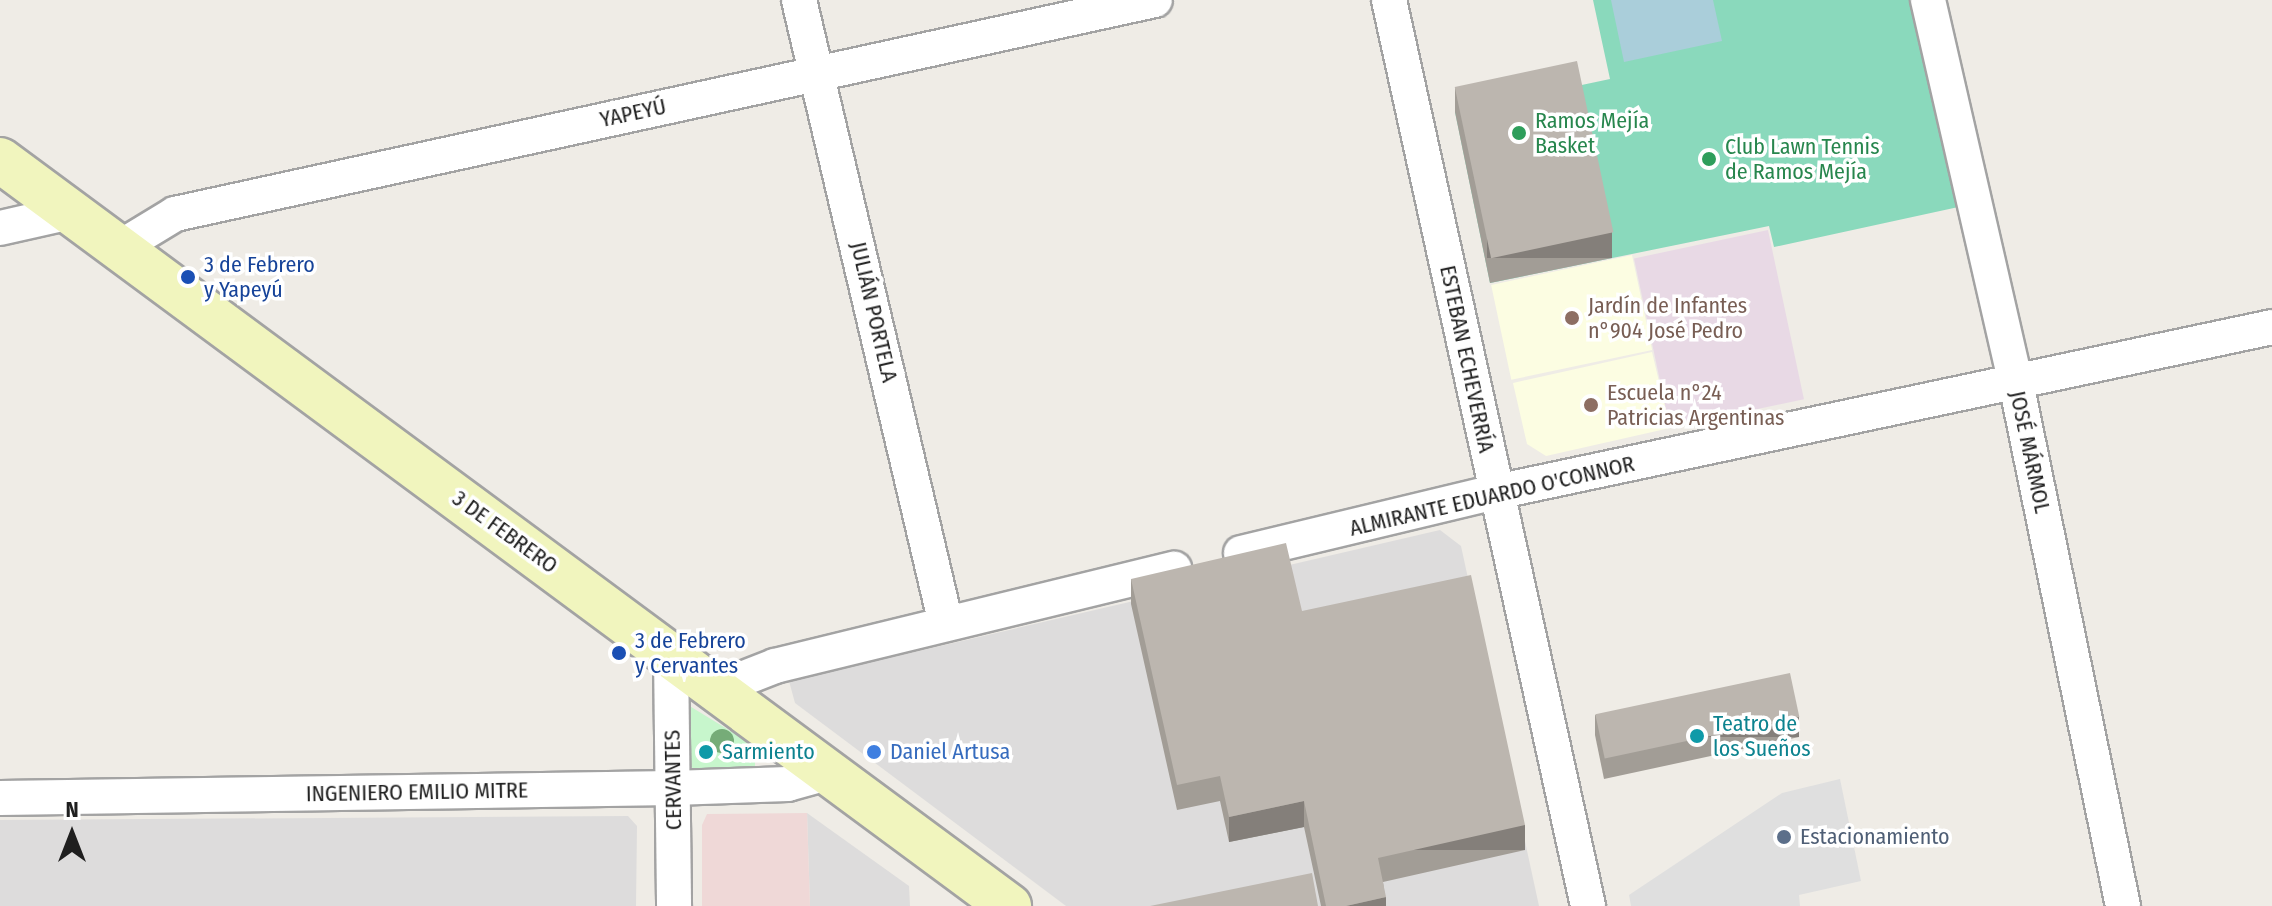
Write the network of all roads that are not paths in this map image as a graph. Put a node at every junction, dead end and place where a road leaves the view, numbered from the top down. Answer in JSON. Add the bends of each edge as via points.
{"nodes":[{"id":1,"x":1155,"y":0,"type":"edge"},
{"id":2,"x":1389,"y":0,"type":"edge"},
{"id":3,"x":1928,"y":0,"type":"edge"},
{"id":4,"x":795,"y":3,"type":"edge"},
{"id":5,"x":820,"y":72,"type":"junction"},
{"id":6,"x":0,"y":160,"type":"edge"},
{"id":7,"x":71,"y":212,"type":"junction"},
{"id":8,"x":0,"y":228,"type":"edge"},
{"id":9,"x":119,"y":248,"type":"junction"},
{"id":10,"x":2272,"y":327,"type":"edge"},
{"id":11,"x":2016,"y":383,"type":"junction"},
{"id":12,"x":1496,"y":492,"type":"junction"},
{"id":13,"x":946,"y":624,"type":"junction"},
{"id":14,"x":671,"y":655,"type":"junction"},
{"id":15,"x":719,"y":688,"type":"junction"},
{"id":16,"x":831,"y":772,"type":"junction"},
{"id":17,"x":673,"y":788,"type":"junction"},
{"id":18,"x":0,"y":798,"type":"edge"},
{"id":19,"x":674,"y":906,"type":"edge"},
{"id":20,"x":1009,"y":906,"type":"edge"},
{"id":21,"x":1588,"y":906,"type":"edge"},
{"id":22,"x":2123,"y":906,"type":"edge"}],
"edges":[{"from":1,"to":5,"type":"street","name":"YAPEYÚ"},
{"from":2,"to":12,"type":"street","name":"ESTEBAN ECHEVERRÍA"},
{"from":3,"to":11,"type":"street","name":"JOSÉ MÁRMOL"},
{"from":4,"to":5,"type":"street","name":"JULIÁN PORTELA"},
{"from":5,"to":9,"type":"street","name":"YAPEYÚ","via":[[175,214]]},
{"from":5,"to":13,"type":"street","name":"JULIÁN PORTELA"},
{"from":6,"to":7,"type":"main road","name":"3 DE FEBRERO"},
{"from":7,"to":8,"type":"street"},
{"from":7,"to":9,"type":"main road","name":"3 DE FEBRERO"},
{"from":9,"to":14,"type":"main road","name":"3 DE FEBRERO"},
{"from":10,"to":11,"type":"street","name":"ALMIRANTE EDUARDO O'CONNOR"},
{"from":11,"to":12,"type":"street","name":"ALMIRANTE EDUARDO O'CONNOR"},
{"from":11,"to":22,"type":"street","name":"JOSÉ MÁRMOL"},
{"from":12,"to":13,"type":"street","name":"ALMIRANTE EDUARDO O'CONNOR"},
{"from":12,"to":21,"type":"street","name":"ESTEBAN ECHEVERRÍA"},
{"from":13,"to":15,"type":"street","name":"ALMIRANTE EDUARDO O'CONNOR","via":[[775,666]]},
{"from":14,"to":15,"type":"main road","name":"3 DE FEBRERO"},
{"from":14,"to":17,"type":"street","name":"CERVANTES"},
{"from":15,"to":16,"type":"main road","name":"3 DE FEBRERO"},
{"from":16,"to":17,"type":"street","name":"INGENIERO EMILIO MITRE","via":[[788,784]]},
{"from":16,"to":20,"type":"main road","name":"3 DE FEBRERO"},
{"from":17,"to":18,"type":"street","name":"INGENIERO EMILIO MITRE"},
{"from":17,"to":19,"type":"street","name":"CERVANTES"}]}
